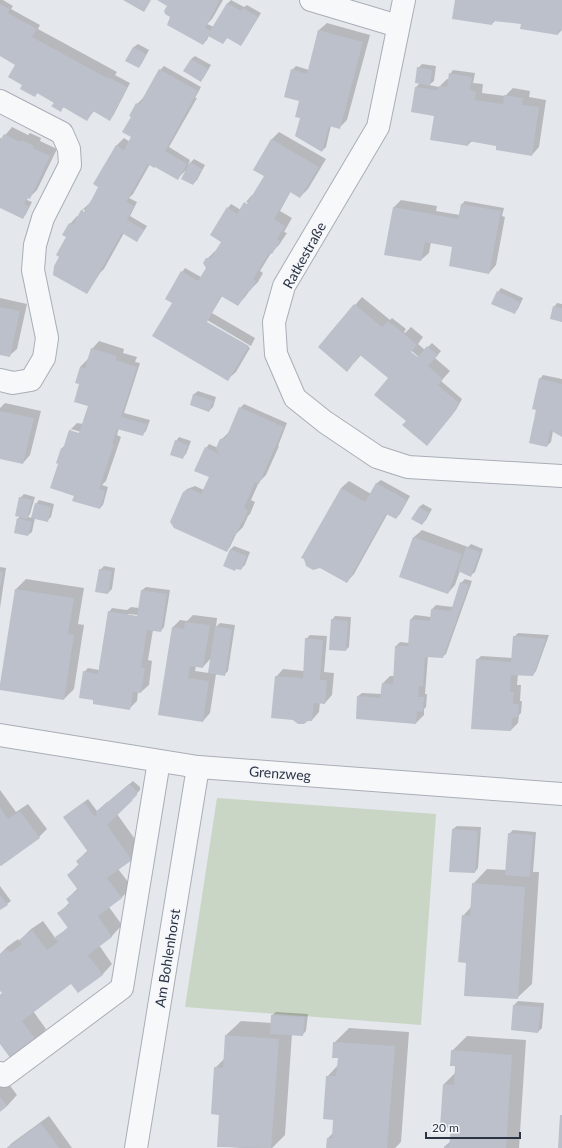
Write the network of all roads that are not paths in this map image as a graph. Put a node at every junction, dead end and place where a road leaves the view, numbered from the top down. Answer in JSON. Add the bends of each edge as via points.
{"nodes":[{"id":1,"x":311,"y":0,"type":"edge"},
{"id":2,"x":404,"y":0,"type":"edge"},
{"id":3,"x":398,"y":26,"type":"junction"},
{"id":4,"x":0,"y":101,"type":"edge"},
{"id":5,"x":0,"y":380,"type":"edge"},
{"id":6,"x":562,"y":476,"type":"edge"},
{"id":7,"x":0,"y":735,"type":"edge"},
{"id":8,"x":159,"y":761,"type":"junction"},
{"id":9,"x":198,"y":767,"type":"junction"},
{"id":10,"x":562,"y":794,"type":"edge"},
{"id":11,"x":0,"y":1073,"type":"edge"},
{"id":12,"x":136,"y":1148,"type":"edge"}],
"edges":[{"from":1,"to":3,"type":"street"},
{"from":2,"to":3,"type":"street","name":"Ratkestraße"},
{"from":3,"to":6,"type":"street","name":"Ratkestraße","via":[[378,128],[284,286],[274,322],[276,354],[295,398],[377,457],[408,467]]},
{"from":4,"to":5,"type":"street","via":[[62,133],[69,149],[70,165],[43,218],[35,245],[33,270],[46,338],[44,358],[31,380],[14,383]]},
{"from":7,"to":8,"type":"street","name":"Grenzweg"},
{"from":8,"to":9,"type":"street","name":"Grenzweg"},
{"from":8,"to":11,"type":"street","via":[[122,988],[4,1076]]},
{"from":9,"to":10,"type":"street","name":"Grenzweg"},
{"from":9,"to":12,"type":"street","name":"Am Bohlenhorst"}]}
